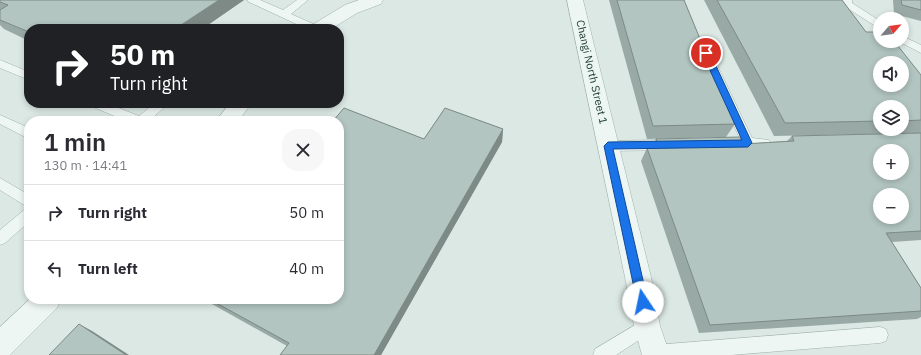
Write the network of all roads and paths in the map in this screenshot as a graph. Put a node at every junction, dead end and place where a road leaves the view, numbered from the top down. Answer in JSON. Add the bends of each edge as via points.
{"nodes":[{"id":1,"x":252,"y":0,"type":"edge"},
{"id":2,"x":304,"y":0,"type":"edge"},
{"id":3,"x":375,"y":0,"type":"edge"},
{"id":4,"x":575,"y":0,"type":"edge"},
{"id":5,"x":847,"y":0,"type":"edge"},
{"id":6,"x":284,"y":14,"type":"junction"},
{"id":7,"x":873,"y":21,"type":"edge"},
{"id":8,"x":306,"y":24,"type":"edge"},
{"id":9,"x":326,"y":24,"type":"edge"},
{"id":10,"x":700,"y":40,"type":"edge"},
{"id":11,"x":909,"y":43,"type":"edge"},
{"id":12,"x":921,"y":49,"type":"edge"},
{"id":13,"x":0,"y":64,"type":"edge"},
{"id":14,"x":24,"y":74,"type":"edge"},
{"id":15,"x":107,"y":108,"type":"edge"},
{"id":16,"x":157,"y":108,"type":"edge"},
{"id":17,"x":238,"y":108,"type":"edge"},
{"id":18,"x":126,"y":116,"type":"edge"},
{"id":19,"x":147,"y":116,"type":"edge"},
{"id":20,"x":230,"y":116,"type":"edge"},
{"id":21,"x":0,"y":120,"type":"edge"},
{"id":22,"x":24,"y":132,"type":"edge"},
{"id":23,"x":779,"y":142,"type":"edge"},
{"id":24,"x":748,"y":143,"type":"junction"},
{"id":25,"x":687,"y":144,"type":"edge"},
{"id":26,"x":710,"y":144,"type":"edge"},
{"id":27,"x":608,"y":146,"type":"junction"},
{"id":28,"x":0,"y":183,"type":"edge"},
{"id":29,"x":24,"y":199,"type":"edge"},
{"id":30,"x":24,"y":218,"type":"edge"},
{"id":31,"x":0,"y":239,"type":"edge"},
{"id":32,"x":43,"y":304,"type":"edge"},
{"id":33,"x":647,"y":326,"type":"junction"},
{"id":34,"x":880,"y":335,"type":"dead end"},
{"id":35,"x":0,"y":346,"type":"edge"},
{"id":36,"x":655,"y":354,"type":"edge"},
{"id":37,"x":601,"y":355,"type":"edge"}],
"edges":[{"from":1,"to":6,"type":"lane"},
{"from":2,"to":6,"type":"lane"},
{"from":3,"to":9,"type":"street","via":[[351,9]]},
{"from":4,"to":27,"type":"street","name":"Changi North Street 1"},
{"from":5,"to":7,"type":"lane","via":[[847,4]]},
{"from":6,"to":8,"type":"lane"},
{"from":10,"to":24,"type":"lane"},
{"from":11,"to":12,"type":"lane"},
{"from":13,"to":14,"type":"lane"},
{"from":15,"to":18,"type":"lane"},
{"from":16,"to":19,"type":"lane"},
{"from":17,"to":20,"type":"street"},
{"from":21,"to":22,"type":"lane"},
{"from":23,"to":24,"type":"lane"},
{"from":24,"to":26,"type":"lane"},
{"from":25,"to":27,"type":"lane"},
{"from":27,"to":33,"type":"street","name":"Changi North Street 1"},
{"from":28,"to":29,"type":"lane"},
{"from":30,"to":31,"type":"lane"},
{"from":32,"to":35,"type":"street"},
{"from":33,"to":36,"type":"street","name":"Changi North Street 1"},
{"from":33,"to":37,"type":"lane"},
{"from":34,"to":36,"type":"lane"}]}
